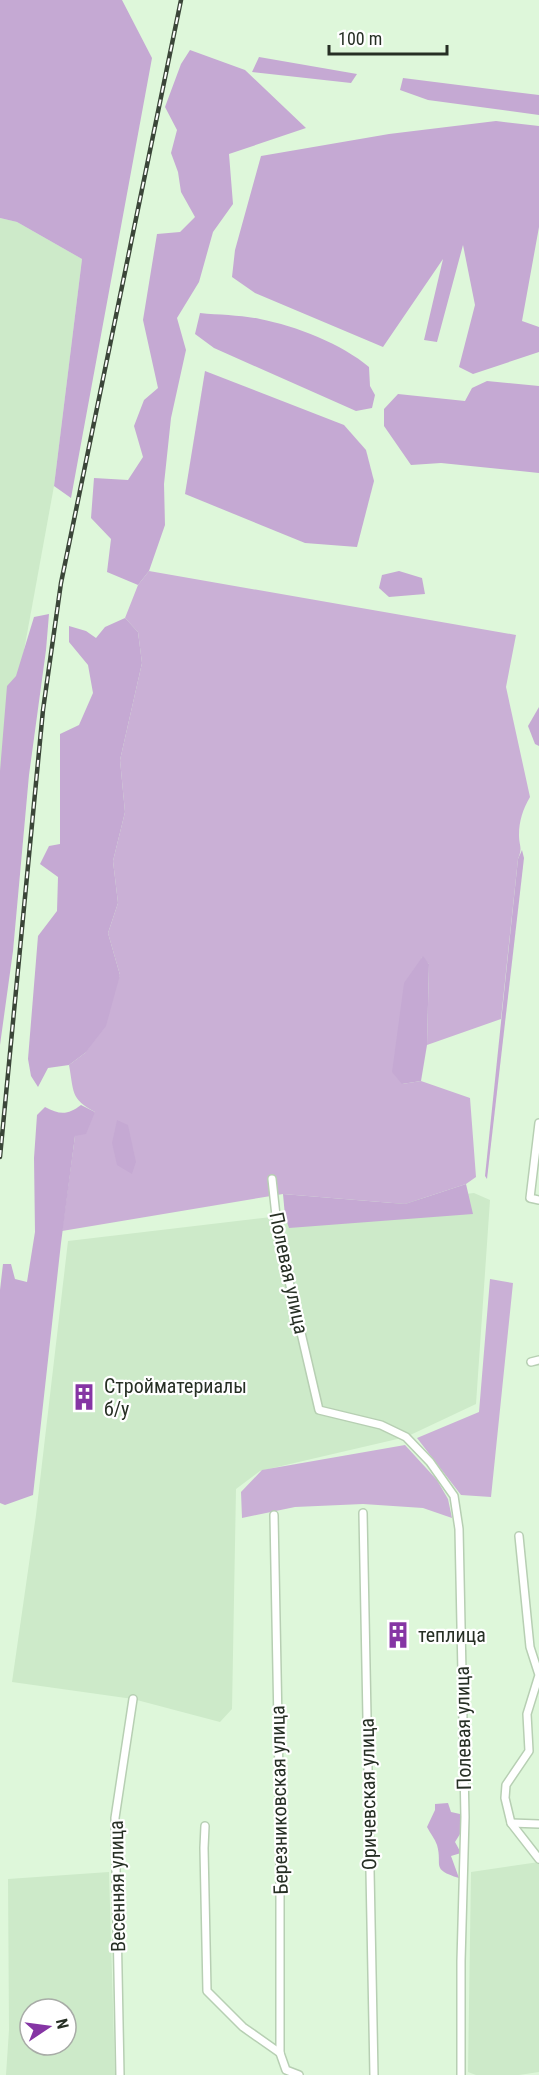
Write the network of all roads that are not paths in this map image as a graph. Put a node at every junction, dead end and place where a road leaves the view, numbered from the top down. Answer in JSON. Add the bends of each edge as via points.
{"nodes":[{"id":1,"x":539,"y":1123,"type":"edge"},
{"id":2,"x":272,"y":1179,"type":"dead end"},
{"id":3,"x":539,"y":1200,"type":"edge"},
{"id":4,"x":539,"y":1360,"type":"edge"},
{"id":5,"x":531,"y":1362,"type":"dead end"},
{"id":6,"x":363,"y":1513,"type":"dead end"},
{"id":7,"x":274,"y":1515,"type":"dead end"},
{"id":8,"x":519,"y":1536,"type":"dead end"},
{"id":9,"x":133,"y":1699,"type":"dead end"},
{"id":10,"x":511,"y":1823,"type":"junction"},
{"id":11,"x":539,"y":1824,"type":"edge"},
{"id":12,"x":205,"y":1826,"type":"dead end"},
{"id":13,"x":539,"y":1859,"type":"edge"},
{"id":14,"x":280,"y":2053,"type":"junction"},
{"id":15,"x":120,"y":2075,"type":"edge"},
{"id":16,"x":299,"y":2075,"type":"edge"},
{"id":17,"x":374,"y":2075,"type":"edge"},
{"id":18,"x":461,"y":2075,"type":"edge"}],
"edges":[{"from":1,"to":3,"type":"street","via":[[530,1198]]},
{"from":2,"to":18,"type":"street","name":"Полевая улица","via":[[278,1234],[319,1410],[381,1425],[406,1437],[454,1496],[459,1529],[465,1817]]},
{"from":4,"to":5,"type":"street"},
{"from":6,"to":17,"type":"street","name":"Оричевская улица"},
{"from":7,"to":14,"type":"street","name":"Березниковская улица"},
{"from":8,"to":10,"type":"street","via":[[530,1647],[539,1675],[527,1714],[529,1751],[506,1785],[504,1798]]},
{"from":9,"to":15,"type":"street","name":"Весенняя улица","via":[[115,1818]]},
{"from":10,"to":11,"type":"street"},
{"from":10,"to":13,"type":"street"},
{"from":12,"to":14,"type":"street","via":[[207,1991],[243,2027]]},
{"from":14,"to":16,"type":"street","via":[[286,2070]]}]}
